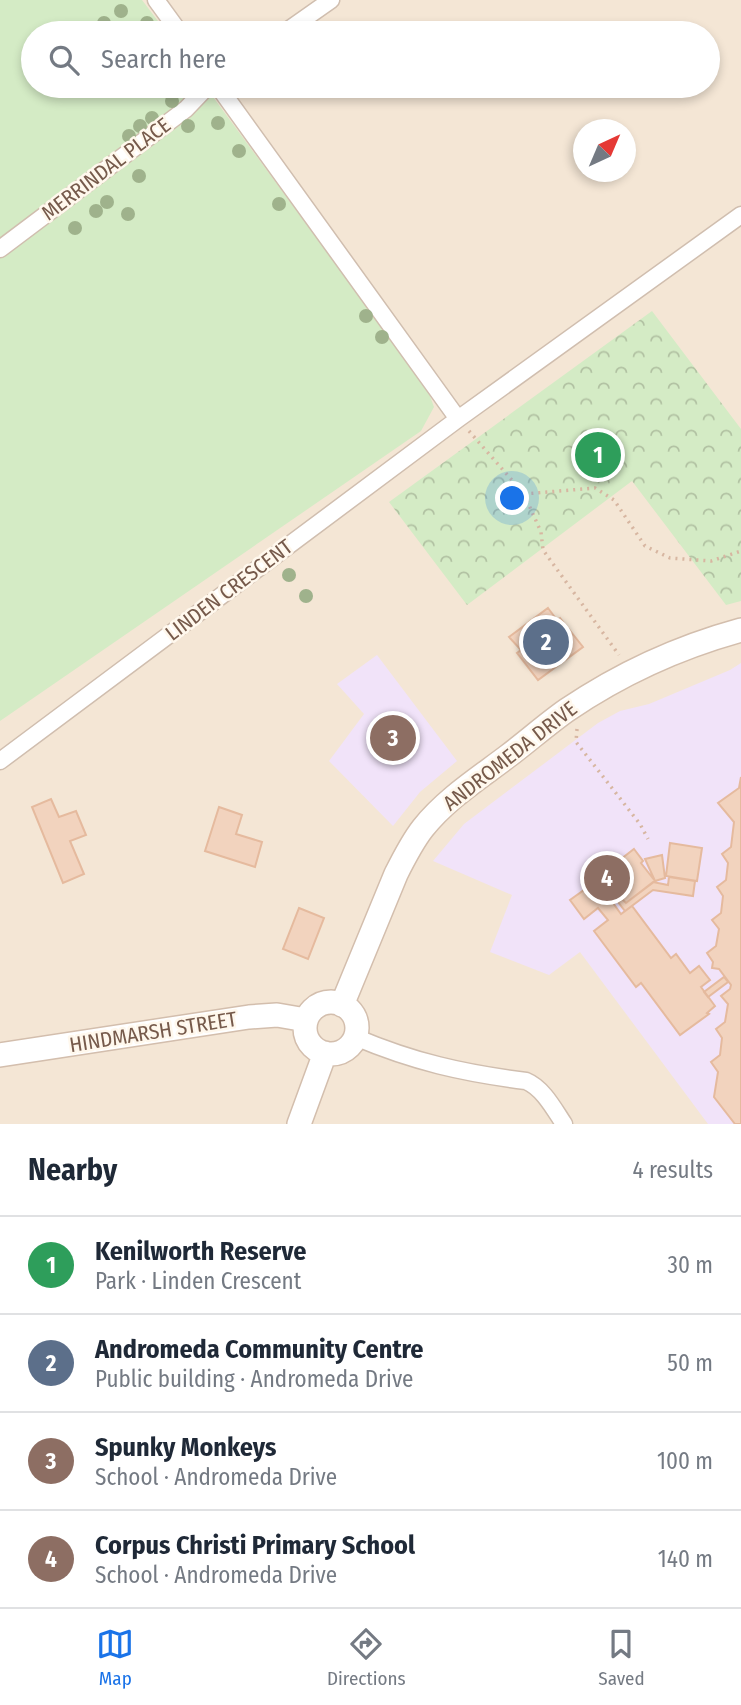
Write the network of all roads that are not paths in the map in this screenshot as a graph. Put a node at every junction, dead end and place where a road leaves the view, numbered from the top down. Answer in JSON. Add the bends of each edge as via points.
{"nodes":[{"id":1,"x":156,"y":0,"type":"edge"},
{"id":2,"x":331,"y":0,"type":"edge"},
{"id":3,"x":171,"y":21,"type":"edge"},
{"id":4,"x":301,"y":21,"type":"edge"},
{"id":5,"x":197,"y":98,"type":"edge"},
{"id":6,"x":227,"y":98,"type":"edge"},
{"id":7,"x":741,"y":215,"type":"edge"},
{"id":8,"x":0,"y":249,"type":"edge"},
{"id":9,"x":458,"y":419,"type":"junction"},
{"id":10,"x":741,"y":630,"type":"edge"},
{"id":11,"x":0,"y":761,"type":"edge"},
{"id":12,"x":342,"y":1006,"type":"junction"},
{"id":13,"x":306,"y":1020,"type":"junction"},
{"id":14,"x":355,"y":1037,"type":"junction"},
{"id":15,"x":325,"y":1053,"type":"junction"},
{"id":16,"x":0,"y":1055,"type":"edge"},
{"id":17,"x":299,"y":1124,"type":"edge"},
{"id":18,"x":564,"y":1124,"type":"edge"}],
"edges":[{"from":1,"to":3,"type":"street"},
{"from":2,"to":4,"type":"street"},
{"from":5,"to":8,"type":"street","name":"MERRINDAL PLACE"},
{"from":6,"to":9,"type":"street"},
{"from":7,"to":9,"type":"street","name":"LINDEN CRESCENT"},
{"from":9,"to":11,"type":"street","name":"LINDEN CRESCENT"},
{"from":10,"to":12,"type":"street","name":"ANDROMEDA DRIVE","via":[[630,672],[566,711],[448,802],[412,843]]},
{"from":12,"to":13,"type":"street","via":[[325,1003]]},
{"from":12,"to":14,"type":"street","via":[[353,1015]]},
{"from":13,"to":15,"type":"street","via":[[310,1044]]},
{"from":13,"to":16,"type":"street","name":"HINDMARSH STREET","via":[[249,1017]]},
{"from":14,"to":15,"type":"street","via":[[340,1053]]},
{"from":14,"to":18,"type":"street","via":[[457,1071],[526,1081]]},
{"from":15,"to":17,"type":"street"}]}
